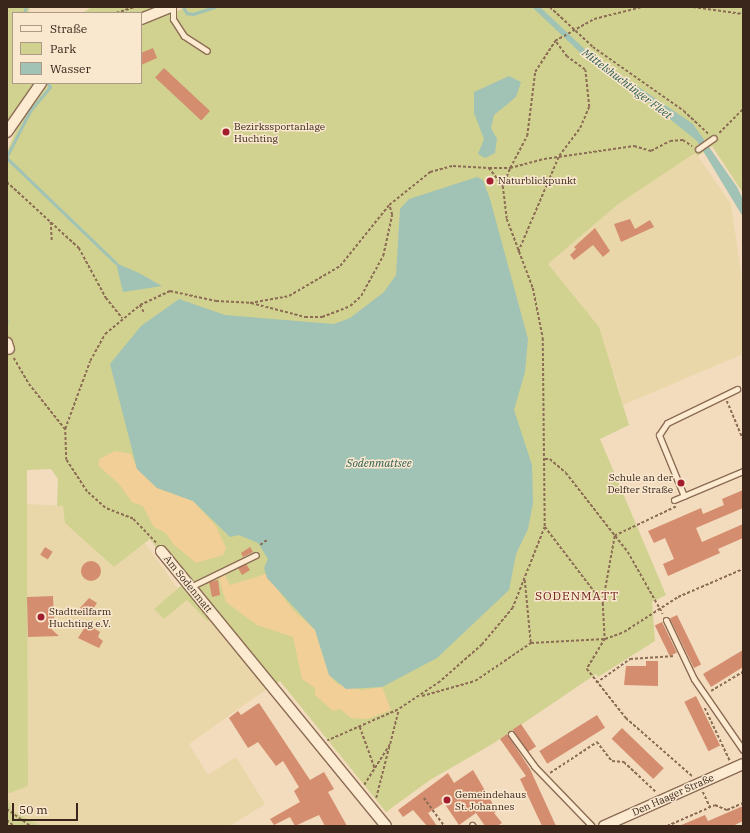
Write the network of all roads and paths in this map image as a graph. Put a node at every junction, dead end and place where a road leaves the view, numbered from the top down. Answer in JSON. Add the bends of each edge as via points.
{"nodes":[{"id":1,"x":135,"y":7,"type":"edge"},
{"id":2,"x":550,"y":7,"type":"edge"},
{"id":3,"x":642,"y":7,"type":"edge"},
{"id":4,"x":693,"y":7,"type":"edge"},
{"id":5,"x":119,"y":12,"type":"edge"},
{"id":6,"x":172,"y":12,"type":"edge"},
{"id":7,"x":743,"y":14,"type":"edge"},
{"id":8,"x":142,"y":19,"type":"edge"},
{"id":9,"x":574,"y":28,"type":"junction"},
{"id":10,"x":555,"y":41,"type":"junction"},
{"id":11,"x":207,"y":51,"type":"dead end"},
{"id":12,"x":39,"y":84,"type":"edge"},
{"id":13,"x":743,"y":109,"type":"edge"},
{"id":14,"x":7,"y":132,"type":"edge"},
{"id":15,"x":712,"y":140,"type":"junction"},
{"id":16,"x":698,"y":149,"type":"joint"},
{"id":17,"x":559,"y":156,"type":"junction"},
{"id":18,"x":489,"y":168,"type":"junction"},
{"id":19,"x":510,"y":168,"type":"junction"},
{"id":20,"x":7,"y":182,"type":"edge"},
{"id":21,"x":503,"y":186,"type":"junction"},
{"id":22,"x":389,"y":205,"type":"junction"},
{"id":23,"x":51,"y":222,"type":"junction"},
{"id":24,"x":52,"y":242,"type":"dead end"},
{"id":25,"x":518,"y":252,"type":"junction"},
{"id":26,"x":250,"y":303,"type":"junction"},
{"id":27,"x":140,"y":305,"type":"junction"},
{"id":28,"x":146,"y":314,"type":"dead end"},
{"id":29,"x":122,"y":318,"type":"junction"},
{"id":30,"x":8,"y":346,"type":"edge"},
{"id":31,"x":737,"y":389,"type":"dead end"},
{"id":32,"x":725,"y":398,"type":"junction"},
{"id":33,"x":65,"y":429,"type":"junction"},
{"id":34,"x":743,"y":439,"type":"edge"},
{"id":35,"x":545,"y":459,"type":"junction"},
{"id":36,"x":743,"y":471,"type":"edge"},
{"id":37,"x":684,"y":496,"type":"junction"},
{"id":38,"x":674,"y":500,"type":"joint"},
{"id":39,"x":545,"y":527,"type":"junction"},
{"id":40,"x":615,"y":536,"type":"junction"},
{"id":41,"x":267,"y":540,"type":"dead end"},
{"id":42,"x":260,"y":545,"type":"dead end"},
{"id":43,"x":161,"y":551,"type":"joint"},
{"id":44,"x":256,"y":555,"type":"dead end"},
{"id":45,"x":743,"y":569,"type":"edge"},
{"id":46,"x":525,"y":579,"type":"junction"},
{"id":47,"x":190,"y":587,"type":"junction"},
{"id":48,"x":603,"y":603,"type":"junction"},
{"id":49,"x":660,"y":607,"type":"junction"},
{"id":50,"x":666,"y":620,"type":"dead end"},
{"id":51,"x":605,"y":639,"type":"junction"},
{"id":52,"x":531,"y":643,"type":"junction"},
{"id":53,"x":682,"y":653,"type":"junction"},
{"id":54,"x":596,"y":682,"type":"junction"},
{"id":55,"x":421,"y":696,"type":"junction"},
{"id":56,"x":398,"y":710,"type":"junction"},
{"id":57,"x":360,"y":728,"type":"junction"},
{"id":58,"x":511,"y":734,"type":"dead end"},
{"id":59,"x":320,"y":744,"type":"junction"},
{"id":60,"x":390,"y":744,"type":"junction"},
{"id":61,"x":743,"y":750,"type":"edge"},
{"id":62,"x":743,"y":764,"type":"edge"},
{"id":63,"x":376,"y":769,"type":"junction"},
{"id":64,"x":544,"y":777,"type":"junction"},
{"id":65,"x":699,"y":783,"type":"junction"},
{"id":66,"x":358,"y":793,"type":"junction"},
{"id":67,"x":424,"y":798,"type":"dead end"},
{"id":68,"x":662,"y":800,"type":"junction"},
{"id":69,"x":743,"y":802,"type":"edge"},
{"id":70,"x":710,"y":807,"type":"junction"},
{"id":71,"x":7,"y":809,"type":"edge"},
{"id":72,"x":373,"y":810,"type":"junction"},
{"id":73,"x":7,"y":820,"type":"edge"},
{"id":74,"x":618,"y":823,"type":"edge"},
{"id":75,"x":14,"y":826,"type":"edge"},
{"id":76,"x":30,"y":826,"type":"edge"},
{"id":77,"x":386,"y":826,"type":"edge"},
{"id":78,"x":444,"y":826,"type":"edge"},
{"id":79,"x":592,"y":826,"type":"edge"},
{"id":80,"x":604,"y":826,"type":"edge"},
{"id":81,"x":667,"y":826,"type":"edge"}],
"edges":[{"from":1,"to":5,"type":"path"},
{"from":2,"to":9,"type":"path"},
{"from":3,"to":9,"type":"path","via":[[608,14]]},
{"from":4,"to":7,"type":"path"},
{"from":6,"to":8,"type":"street"},
{"from":6,"to":11,"type":"lane","via":[[184,36]]},
{"from":9,"to":10,"type":"path"},
{"from":9,"to":15,"type":"path","via":[[593,47],[684,111]]},
{"from":10,"to":17,"type":"path","via":[[567,57],[584,70],[589,90],[584,121]]},
{"from":10,"to":19,"type":"path","via":[[535,72],[527,136]]},
{"from":12,"to":14,"type":"street"},
{"from":13,"to":15,"type":"path"},
{"from":15,"to":16,"type":"lane"},
{"from":16,"to":17,"type":"path","via":[[683,140],[670,141],[651,151],[634,146]]},
{"from":17,"to":19,"type":"path"},
{"from":17,"to":25,"type":"path"},
{"from":18,"to":19,"type":"path"},
{"from":18,"to":21,"type":"path"},
{"from":18,"to":22,"type":"path","via":[[453,166],[430,172]]},
{"from":19,"to":21,"type":"path"},
{"from":20,"to":23,"type":"path"},
{"from":21,"to":25,"type":"path","via":[[507,219]]},
{"from":22,"to":26,"type":"path","via":[[352,253],[330,273],[289,296]]},
{"from":22,"to":26,"type":"path","via":[[392,215],[383,256],[361,296],[350,306],[322,317],[305,317]]},
{"from":23,"to":24,"type":"path"},
{"from":23,"to":29,"type":"path","via":[[79,248],[106,298]]},
{"from":25,"to":35,"type":"path","via":[[533,288],[543,338]]},
{"from":26,"to":27,"type":"path","via":[[216,301],[170,291]]},
{"from":27,"to":28,"type":"path"},
{"from":27,"to":29,"type":"path"},
{"from":29,"to":33,"type":"path","via":[[97,348]]},
{"from":30,"to":33,"type":"path","via":[[29,384]]},
{"from":31,"to":32,"type":"lane"},
{"from":32,"to":34,"type":"path"},
{"from":32,"to":37,"type":"lane","via":[[667,423],[660,435]]},
{"from":33,"to":43,"type":"path","name":"Am Sodenmatt","via":[[66,460],[87,492],[105,508],[133,519],[145,528]]},
{"from":35,"to":39,"type":"path"},
{"from":35,"to":40,"type":"path","via":[[550,459],[566,473]]},
{"from":36,"to":37,"type":"lane"},
{"from":37,"to":38,"type":"lane"},
{"from":38,"to":40,"type":"path","via":[[677,508]]},
{"from":39,"to":46,"type":"path"},
{"from":39,"to":48,"type":"path"},
{"from":40,"to":48,"type":"path"},
{"from":40,"to":49,"type":"path"},
{"from":41,"to":42,"type":"path"},
{"from":43,"to":47,"type":"street","name":"Am Sodenmatt"},
{"from":44,"to":47,"type":"lane"},
{"from":45,"to":49,"type":"path"},
{"from":46,"to":52,"type":"path"},
{"from":46,"to":55,"type":"path","via":[[513,608],[482,645]]},
{"from":47,"to":59,"type":"street","name":"Am Sodenmatt"},
{"from":48,"to":51,"type":"path"},
{"from":49,"to":51,"type":"path","via":[[635,626]]},
{"from":50,"to":53,"type":"lane"},
{"from":51,"to":52,"type":"path"},
{"from":51,"to":54,"type":"path","via":[[587,668]]},
{"from":52,"to":55,"type":"path","via":[[475,681]]},
{"from":53,"to":54,"type":"path","via":[[667,659],[630,660]]},
{"from":53,"to":61,"type":"lane","via":[[694,679]]},
{"from":54,"to":65,"type":"path","via":[[626,718]]},
{"from":55,"to":56,"type":"path"},
{"from":56,"to":57,"type":"path"},
{"from":56,"to":60,"type":"path"},
{"from":57,"to":59,"type":"path"},
{"from":57,"to":63,"type":"path"},
{"from":58,"to":64,"type":"lane"},
{"from":59,"to":66,"type":"street","name":"Am Sodenmatt"},
{"from":60,"to":63,"type":"path"},
{"from":60,"to":72,"type":"path"},
{"from":62,"to":65,"type":"street","name":"Den Haager Straße"},
{"from":63,"to":66,"type":"path"},
{"from":64,"to":68,"type":"path","via":[[597,742],[612,761],[624,762]]},
{"from":64,"to":79,"type":"lane"},
{"from":65,"to":68,"type":"street","name":"Den Haager Straße"},
{"from":65,"to":70,"type":"path"},
{"from":66,"to":72,"type":"street","name":"Am Sodenmatt"},
{"from":67,"to":78,"type":"path"},
{"from":68,"to":74,"type":"street","name":"Den Haager Straße"},
{"from":69,"to":70,"type":"path","via":[[727,810],[715,805]]},
{"from":70,"to":81,"type":"path"},
{"from":71,"to":76,"type":"path"},
{"from":72,"to":77,"type":"street","name":"Am Sodenmatt"},
{"from":73,"to":75,"type":"path"},
{"from":74,"to":80,"type":"street","name":"Den Haager Straße"}]}
